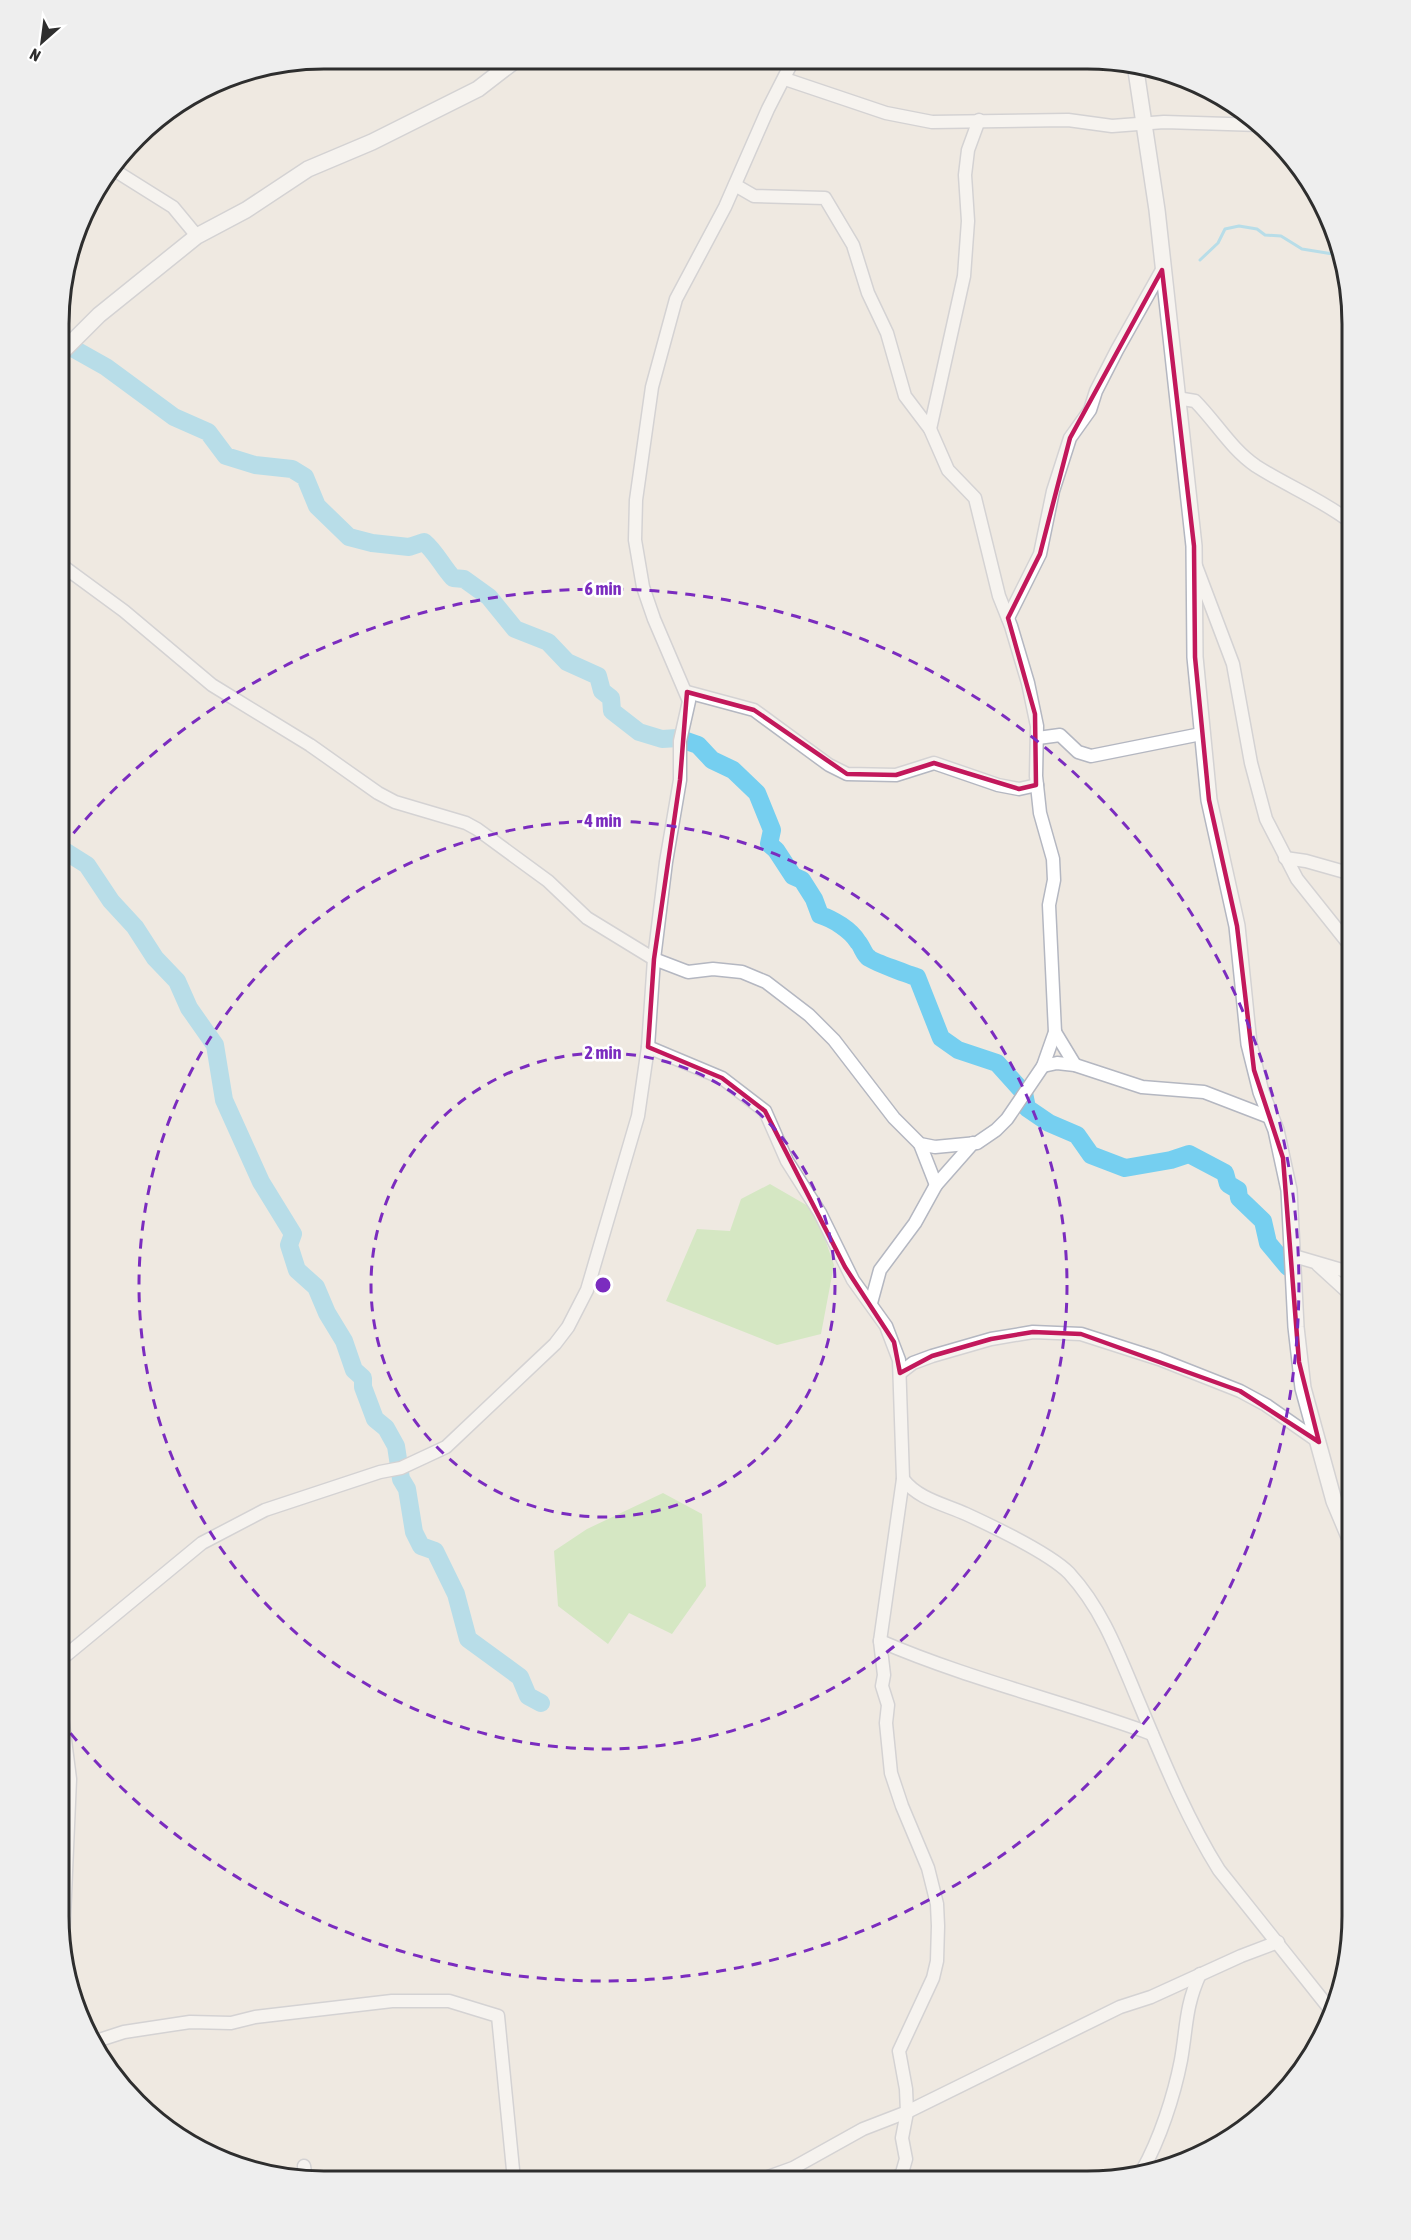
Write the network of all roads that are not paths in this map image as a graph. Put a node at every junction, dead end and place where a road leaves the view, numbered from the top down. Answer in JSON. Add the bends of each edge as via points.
{"nodes":[{"id":1,"x":504,"y":69,"type":"edge"},
{"id":2,"x":789,"y":69,"type":"edge"},
{"id":3,"x":1137,"y":74,"type":"edge"},
{"id":4,"x":785,"y":79,"type":"junction"},
{"id":5,"x":979,"y":120,"type":"junction"},
{"id":6,"x":1143,"y":124,"type":"junction"},
{"id":7,"x":1245,"y":125,"type":"edge"},
{"id":8,"x":119,"y":173,"type":"edge"},
{"id":9,"x":735,"y":185,"type":"junction"},
{"id":10,"x":197,"y":236,"type":"junction"},
{"id":11,"x":1162,"y":270,"type":"junction"},
{"id":12,"x":69,"y":345,"type":"edge"},
{"id":13,"x":1177,"y":398,"type":"junction"},
{"id":14,"x":930,"y":429,"type":"junction"},
{"id":15,"x":1342,"y":515,"type":"edge"},
{"id":16,"x":1194,"y":562,"type":"junction"},
{"id":17,"x":69,"y":571,"type":"edge"},
{"id":18,"x":1008,"y":618,"type":"junction"},
{"id":19,"x":687,"y":692,"type":"junction"},
{"id":20,"x":1201,"y":734,"type":"junction"},
{"id":21,"x":1038,"y":738,"type":"junction"},
{"id":22,"x":1037,"y":785,"type":"junction"},
{"id":23,"x":1285,"y":858,"type":"junction"},
{"id":24,"x":1342,"y":871,"type":"edge"},
{"id":25,"x":1342,"y":936,"type":"edge"},
{"id":26,"x":654,"y":959,"type":"junction"},
{"id":27,"x":1055,"y":1032,"type":"junction"},
{"id":28,"x":648,"y":1047,"type":"junction"},
{"id":29,"x":1075,"y":1065,"type":"junction"},
{"id":30,"x":1043,"y":1066,"type":"junction"},
{"id":31,"x":1269,"y":1117,"type":"junction"},
{"id":32,"x":973,"y":1143,"type":"junction"},
{"id":33,"x":920,"y":1144,"type":"junction"},
{"id":34,"x":936,"y":1185,"type":"junction"},
{"id":35,"x":1294,"y":1256,"type":"junction"},
{"id":36,"x":1317,"y":1264,"type":"junction"},
{"id":37,"x":1342,"y":1270,"type":"edge"},
{"id":38,"x":1342,"y":1287,"type":"edge"},
{"id":39,"x":871,"y":1303,"type":"junction"},
{"id":40,"x":900,"y":1373,"type":"junction"},
{"id":41,"x":1319,"y":1442,"type":"junction"},
{"id":42,"x":903,"y":1479,"type":"junction"},
{"id":43,"x":1342,"y":1520,"type":"edge"},
{"id":44,"x":880,"y":1641,"type":"junction"},
{"id":45,"x":69,"y":1653,"type":"edge"},
{"id":46,"x":1152,"y":1734,"type":"junction"},
{"id":47,"x":1278,"y":1942,"type":"junction"},
{"id":48,"x":1200,"y":1974,"type":"junction"},
{"id":49,"x":1326,"y":2003,"type":"edge"},
{"id":50,"x":101,"y":2040,"type":"edge"},
{"id":51,"x":906,"y":2112,"type":"junction"},
{"id":52,"x":1146,"y":2164,"type":"edge"},
{"id":53,"x":304,"y":2166,"type":"dead end"},
{"id":54,"x":305,"y":2170,"type":"edge"},
{"id":55,"x":513,"y":2171,"type":"edge"},
{"id":56,"x":785,"y":2171,"type":"edge"},
{"id":57,"x":902,"y":2171,"type":"edge"}],
"edges":[{"from":1,"to":10,"type":"street","via":[[478,89],[308,170]]},
{"from":2,"to":4,"type":"street"},
{"from":3,"to":6,"type":"street"},
{"from":4,"to":5,"type":"street","via":[[911,119]]},
{"from":4,"to":9,"type":"street"},
{"from":5,"to":6,"type":"street"},
{"from":5,"to":14,"type":"street","via":[[968,150],[965,175],[968,221],[964,276]]},
{"from":6,"to":7,"type":"street"},
{"from":6,"to":11,"type":"street"},
{"from":8,"to":10,"type":"street","via":[[174,207]]},
{"from":9,"to":14,"type":"street","via":[[754,196],[825,198],[853,245],[868,293],[887,333],[905,396]]},
{"from":9,"to":19,"type":"street","via":[[676,299],[652,387],[636,500],[635,540],[643,587]]},
{"from":10,"to":12,"type":"street","via":[[99,315]]},
{"from":11,"to":13,"type":"street"},
{"from":11,"to":18,"type":"street","via":[[1117,350],[1090,410],[1070,438],[1053,491],[1040,554]]},
{"from":13,"to":15,"type":"street","via":[[1195,401],[1255,465]]},
{"from":13,"to":16,"type":"street"},
{"from":14,"to":18,"type":"street","via":[[948,470],[975,498]]},
{"from":16,"to":20,"type":"street"},
{"from":16,"to":23,"type":"street","via":[[1233,664],[1256,783],[1266,819]]},
{"from":17,"to":26,"type":"street","via":[[212,685],[394,802],[477,829],[548,881],[587,918]]},
{"from":18,"to":21,"type":"street","via":[[1028,683]]},
{"from":19,"to":22,"type":"street","via":[[754,710],[847,774],[896,775],[934,763],[998,785],[1019,789]]},
{"from":19,"to":26,"type":"street","via":[[689,711],[680,741],[680,780]]},
{"from":20,"to":21,"type":"street","via":[[1091,756],[1078,752],[1060,735]]},
{"from":20,"to":31,"type":"street","via":[[1212,819],[1238,926],[1249,1044]]},
{"from":21,"to":22,"type":"street"},
{"from":22,"to":27,"type":"street","via":[[1053,859],[1049,905]]},
{"from":23,"to":24,"type":"street"},
{"from":23,"to":25,"type":"street"},
{"from":26,"to":28,"type":"street"},
{"from":26,"to":33,"type":"street","via":[[688,972],[742,972],[766,982],[834,1040],[894,1118]]},
{"from":27,"to":29,"type":"street"},
{"from":27,"to":30,"type":"street"},
{"from":28,"to":39,"type":"street","via":[[722,1078],[765,1112],[787,1161],[820,1214],[853,1280]]},
{"from":28,"to":45,"type":"street","via":[[633,1138],[594,1270],[580,1305],[555,1344],[446,1447],[401,1468],[265,1510],[221,1532],[202,1543]]},
{"from":29,"to":30,"type":"street"},
{"from":29,"to":31,"type":"street","via":[[1142,1087],[1204,1092]]},
{"from":30,"to":32,"type":"street","via":[[1007,1119]]},
{"from":31,"to":35,"type":"street","via":[[1283,1158]]},
{"from":32,"to":33,"type":"street","via":[[935,1147]]},
{"from":32,"to":34,"type":"street"},
{"from":33,"to":34,"type":"street"},
{"from":34,"to":39,"type":"street","via":[[915,1223],[880,1270]]},
{"from":35,"to":36,"type":"street"},
{"from":35,"to":41,"type":"street","via":[[1299,1362]]},
{"from":36,"to":37,"type":"street"},
{"from":36,"to":38,"type":"street"},
{"from":39,"to":40,"type":"street","via":[[894,1342]]},
{"from":40,"to":41,"type":"street","via":[[913,1363],[991,1339],[1033,1332],[1081,1334],[1240,1391]]},
{"from":40,"to":42,"type":"street"},
{"from":41,"to":43,"type":"street"},
{"from":42,"to":44,"type":"street"},
{"from":42,"to":46,"type":"street","via":[[919,1494],[1040,1552],[1068,1572],[1101,1616]]},
{"from":44,"to":46,"type":"street","via":[[928,1661],[1104,1715]]},
{"from":44,"to":51,"type":"street","via":[[891,1773],[928,1868],[937,1904],[937,1961],[933,1978],[899,2051]]},
{"from":46,"to":47,"type":"street","via":[[1205,1847]]},
{"from":47,"to":48,"type":"street"},
{"from":47,"to":49,"type":"street"},
{"from":48,"to":51,"type":"street","via":[[1120,2007]]},
{"from":48,"to":52,"type":"street","via":[[1186,2010],[1174,2086]]},
{"from":50,"to":55,"type":"street","via":[[190,2022],[231,2023],[392,2001],[449,2001],[487,2011],[498,2016]]},
{"from":51,"to":56,"type":"street","via":[[863,2129]]},
{"from":51,"to":57,"type":"street","via":[[902,2138],[906,2159]]},
{"from":53,"to":54,"type":"street"}]}
